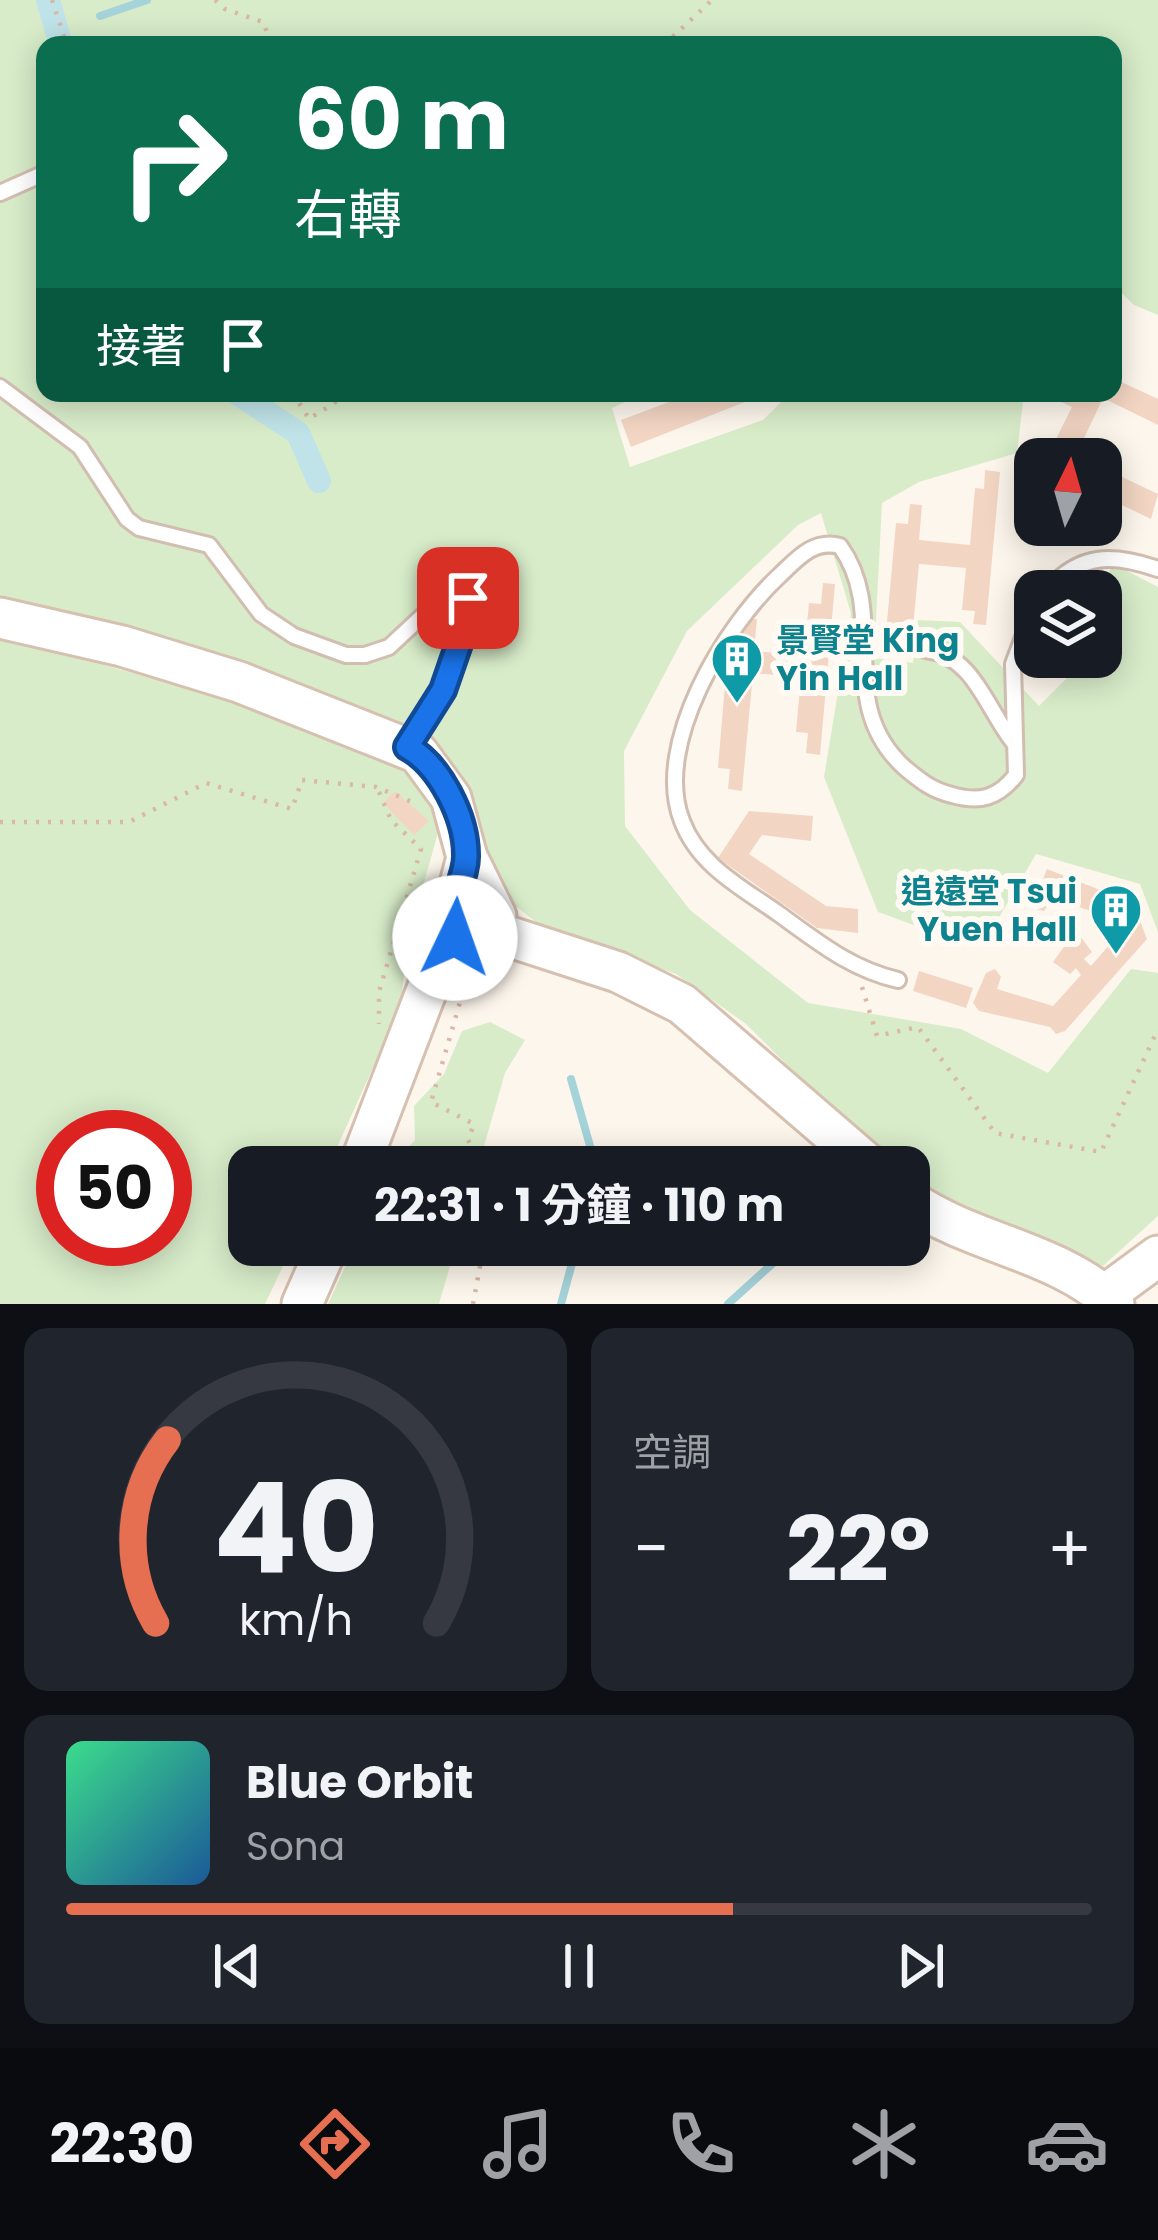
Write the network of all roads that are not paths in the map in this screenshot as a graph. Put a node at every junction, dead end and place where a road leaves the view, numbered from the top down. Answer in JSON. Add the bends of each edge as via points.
{"nodes":[{"id":1,"x":36,"y":177,"type":"edge"},
{"id":2,"x":0,"y":194,"type":"edge"},
{"id":3,"x":0,"y":387,"type":"edge"},
{"id":4,"x":1158,"y":569,"type":"edge"},
{"id":5,"x":1074,"y":570,"type":"edge"},
{"id":6,"x":0,"y":618,"type":"edge"},
{"id":7,"x":926,"y":650,"type":"dead end"},
{"id":8,"x":1014,"y":661,"type":"edge"},
{"id":9,"x":1015,"y":745,"type":"junction"},
{"id":10,"x":407,"y":747,"type":"junction"},
{"id":11,"x":474,"y":922,"type":"junction"},
{"id":12,"x":898,"y":980,"type":"dead end"},
{"id":13,"x":367,"y":1146,"type":"edge"},
{"id":14,"x":847,"y":1146,"type":"edge"},
{"id":15,"x":930,"y":1213,"type":"edge"},
{"id":16,"x":1158,"y":1256,"type":"edge"},
{"id":17,"x":319,"y":1266,"type":"edge"},
{"id":18,"x":1110,"y":1300,"type":"edge"},
{"id":19,"x":302,"y":1304,"type":"edge"}],
"edges":[{"from":1,"to":2,"type":"lane"},
{"from":3,"to":10,"type":"lane","via":[[80,447],[127,519],[208,545],[261,614],[294,636],[365,655],[389,647],[448,592],[468,598],[443,690]]},
{"from":4,"to":5,"type":"lane","via":[[1116,555]]},
{"from":6,"to":10,"type":"main road","via":[[239,682]]},
{"from":7,"to":9,"type":"lane","via":[[946,652],[963,667]]},
{"from":8,"to":9,"type":"lane"},
{"from":9,"to":12,"type":"lane","via":[[1016,775],[985,800],[930,790],[894,758],[868,722],[858,577],[840,545],[803,553],[743,609],[719,649],[686,723],[676,775],[680,817],[699,857],[857,970]]},
{"from":10,"to":11,"type":"main road","via":[[451,798]]},
{"from":11,"to":13,"type":"main road","via":[[428,987]]},
{"from":11,"to":14,"type":"main road","via":[[618,972],[682,1004]]},
{"from":15,"to":18,"type":"main road","via":[[1068,1272]]},
{"from":16,"to":18,"type":"main road"},
{"from":17,"to":19,"type":"main road"}]}
